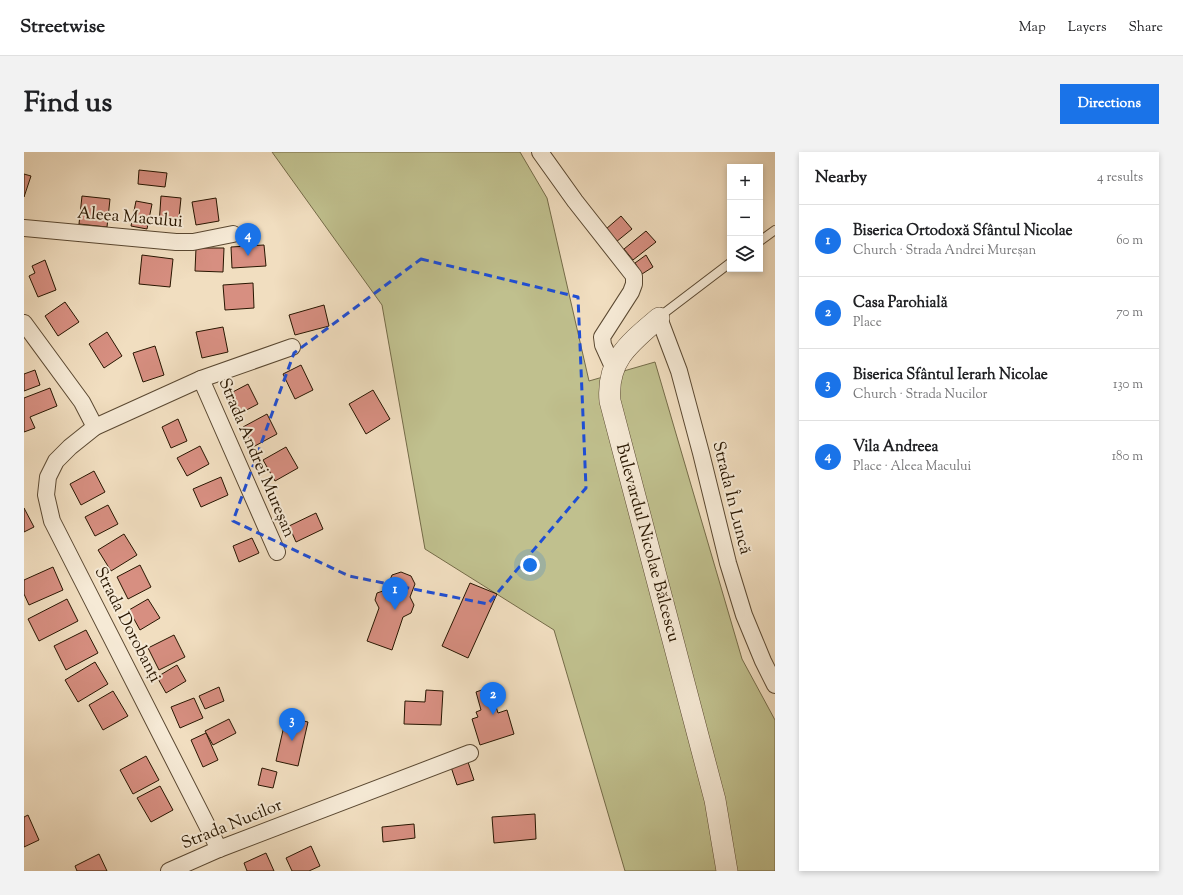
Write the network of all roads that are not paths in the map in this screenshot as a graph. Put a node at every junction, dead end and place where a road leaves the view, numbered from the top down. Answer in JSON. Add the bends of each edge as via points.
{"nodes":[{"id":1,"x":540,"y":152,"type":"edge"},
{"id":2,"x":24,"y":228,"type":"edge"},
{"id":3,"x":775,"y":230,"type":"edge"},
{"id":4,"x":233,"y":234,"type":"dead end"},
{"id":5,"x":763,"y":239,"type":"edge"},
{"id":6,"x":727,"y":265,"type":"edge"},
{"id":7,"x":659,"y":318,"type":"junction"},
{"id":8,"x":24,"y":323,"type":"edge"},
{"id":9,"x":292,"y":347,"type":"dead end"},
{"id":10,"x":613,"y":368,"type":"junction"},
{"id":11,"x":202,"y":379,"type":"junction"},
{"id":12,"x":95,"y":427,"type":"junction"},
{"id":13,"x":276,"y":552,"type":"dead end"},
{"id":14,"x":775,"y":685,"type":"edge"},
{"id":15,"x":470,"y":753,"type":"dead end"},
{"id":16,"x":219,"y":849,"type":"junction"},
{"id":17,"x":170,"y":871,"type":"edge"},
{"id":18,"x":727,"y":871,"type":"edge"}],
"edges":[{"from":1,"to":10,"type":"street","via":[[634,276],[632,292],[602,337]]},
{"from":2,"to":4,"type":"street","name":"Aleea Macului","via":[[176,242],[193,242]]},
{"from":3,"to":5,"type":"lane"},
{"from":6,"to":7,"type":"lane","name":"Bulevardul Nicolae Bălcescu"},
{"from":7,"to":10,"type":"street","name":"Bulevardul Nicolae Bălcescu","via":[[633,340]]},
{"from":7,"to":14,"type":"street","name":"Strada În Luncă","via":[[679,371],[728,563],[744,615],[762,661]]},
{"from":8,"to":12,"type":"street","via":[[82,402]]},
{"from":9,"to":11,"type":"street","name":"Strada Andrei Mureșan"},
{"from":10,"to":18,"type":"street","name":"Bulevardul Nicolae Bălcescu","via":[[609,390],[614,421],[701,744],[715,800]]},
{"from":11,"to":12,"type":"street","name":"Strada Andrei Mureșan"},
{"from":11,"to":13,"type":"street","name":"Strada Andrei Mureșan"},
{"from":12,"to":16,"type":"street","name":"Strada Dorobanți","via":[[56,462],[48,476],[46,495],[52,521]]},
{"from":15,"to":16,"type":"street","name":"Strada Nucilor"},
{"from":16,"to":17,"type":"street","name":"Strada Nucilor"}]}
